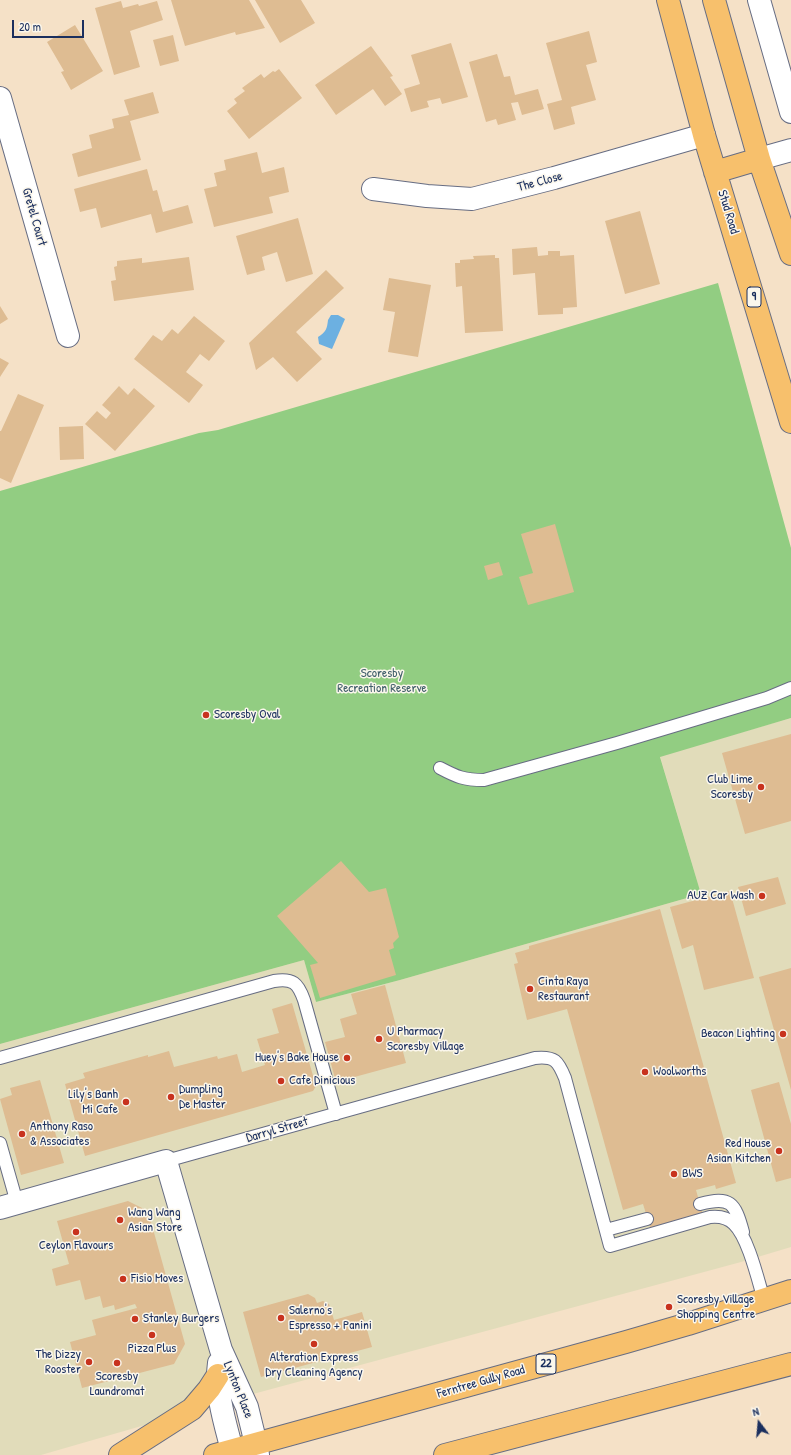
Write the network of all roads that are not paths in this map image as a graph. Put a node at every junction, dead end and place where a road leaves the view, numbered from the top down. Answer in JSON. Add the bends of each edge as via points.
{"nodes":[{"id":1,"x":668,"y":0,"type":"edge"},
{"id":2,"x":714,"y":0,"type":"edge"},
{"id":3,"x":759,"y":0,"type":"edge"},
{"id":4,"x":0,"y":98,"type":"edge"},
{"id":5,"x":791,"y":112,"type":"edge"},
{"id":6,"x":704,"y":135,"type":"junction"},
{"id":7,"x":791,"y":150,"type":"edge"},
{"id":8,"x":759,"y":159,"type":"junction"},
{"id":9,"x":716,"y":172,"type":"junction"},
{"id":10,"x":373,"y":189,"type":"dead end"},
{"id":11,"x":791,"y":254,"type":"edge"},
{"id":12,"x":68,"y":336,"type":"dead end"},
{"id":13,"x":791,"y":422,"type":"edge"},
{"id":14,"x":791,"y":688,"type":"edge"},
{"id":15,"x":440,"y":768,"type":"dead end"},
{"id":16,"x":0,"y":1058,"type":"edge"},
{"id":17,"x":336,"y":1114,"type":"junction"},
{"id":18,"x":0,"y":1143,"type":"edge"},
{"id":19,"x":166,"y":1161,"type":"junction"},
{"id":20,"x":700,"y":1204,"type":"dead end"},
{"id":21,"x":9,"y":1206,"type":"edge"},
{"id":22,"x":647,"y":1218,"type":"dead end"},
{"id":23,"x":606,"y":1230,"type":"junction"},
{"id":24,"x":747,"y":1247,"type":"junction"},
{"id":25,"x":791,"y":1290,"type":"edge"},
{"id":26,"x":764,"y":1300,"type":"junction"},
{"id":27,"x":221,"y":1350,"type":"junction"},
{"id":28,"x":791,"y":1364,"type":"edge"},
{"id":29,"x":218,"y":1375,"type":"junction"},
{"id":30,"x":490,"y":1443,"type":"junction"},
{"id":31,"x":257,"y":1450,"type":"edge"},
{"id":32,"x":228,"y":1453,"type":"edge"},
{"id":33,"x":120,"y":1455,"type":"edge"},
{"id":34,"x":445,"y":1455,"type":"edge"},
{"id":35,"x":469,"y":1455,"type":"edge"}],
"edges":[{"from":1,"to":6,"type":"main road","name":"Stud Road","number":"9"},
{"from":2,"to":8,"type":"main road"},
{"from":3,"to":5,"type":"street"},
{"from":4,"to":12,"type":"street","name":"Gretel Court"},
{"from":6,"to":9,"type":"main road","name":"Stud Road","number":"9"},
{"from":6,"to":10,"type":"street","name":"The Close","via":[[472,199]]},
{"from":7,"to":8,"type":"street"},
{"from":8,"to":9,"type":"main road"},
{"from":8,"to":11,"type":"main road"},
{"from":9,"to":13,"type":"main road","name":"Stud Road","number":"9"},
{"from":14,"to":15,"type":"lane","via":[[767,698],[624,741],[484,780],[457,777]]},
{"from":16,"to":17,"type":"lane","via":[[286,979],[294,983],[304,1000]]},
{"from":17,"to":19,"type":"lane","name":"Darryl Street"},
{"from":17,"to":23,"type":"lane","name":"Darryl Street","via":[[535,1058],[555,1059],[565,1078]]},
{"from":18,"to":21,"type":"lane"},
{"from":19,"to":21,"type":"street","name":"Darryl Street"},
{"from":19,"to":27,"type":"street","name":"Lynton Place"},
{"from":20,"to":24,"type":"lane","via":[[715,1200],[730,1204],[737,1212]]},
{"from":22,"to":23,"type":"lane"},
{"from":23,"to":24,"type":"lane","via":[[610,1246],[722,1217],[733,1223],[743,1236]]},
{"from":24,"to":26,"type":"lane"},
{"from":25,"to":26,"type":"main road","name":"Ferntree Gully Road","number":"22"},
{"from":26,"to":31,"type":"main road","name":"Ferntree Gully Road","number":"22"},
{"from":27,"to":29,"type":"street","name":"Lynton Place"},
{"from":27,"to":31,"type":"street","name":"Lynton Place","via":[[247,1407]]},
{"from":28,"to":30,"type":"main road"},
{"from":29,"to":32,"type":"street","name":"Lynton Place"},
{"from":29,"to":33,"type":"main road","via":[[192,1409]]},
{"from":30,"to":34,"type":"main road"},
{"from":30,"to":35,"type":"street"},
{"from":31,"to":32,"type":"main road","name":"Ferntree Gully Road","number":"22"}]}
